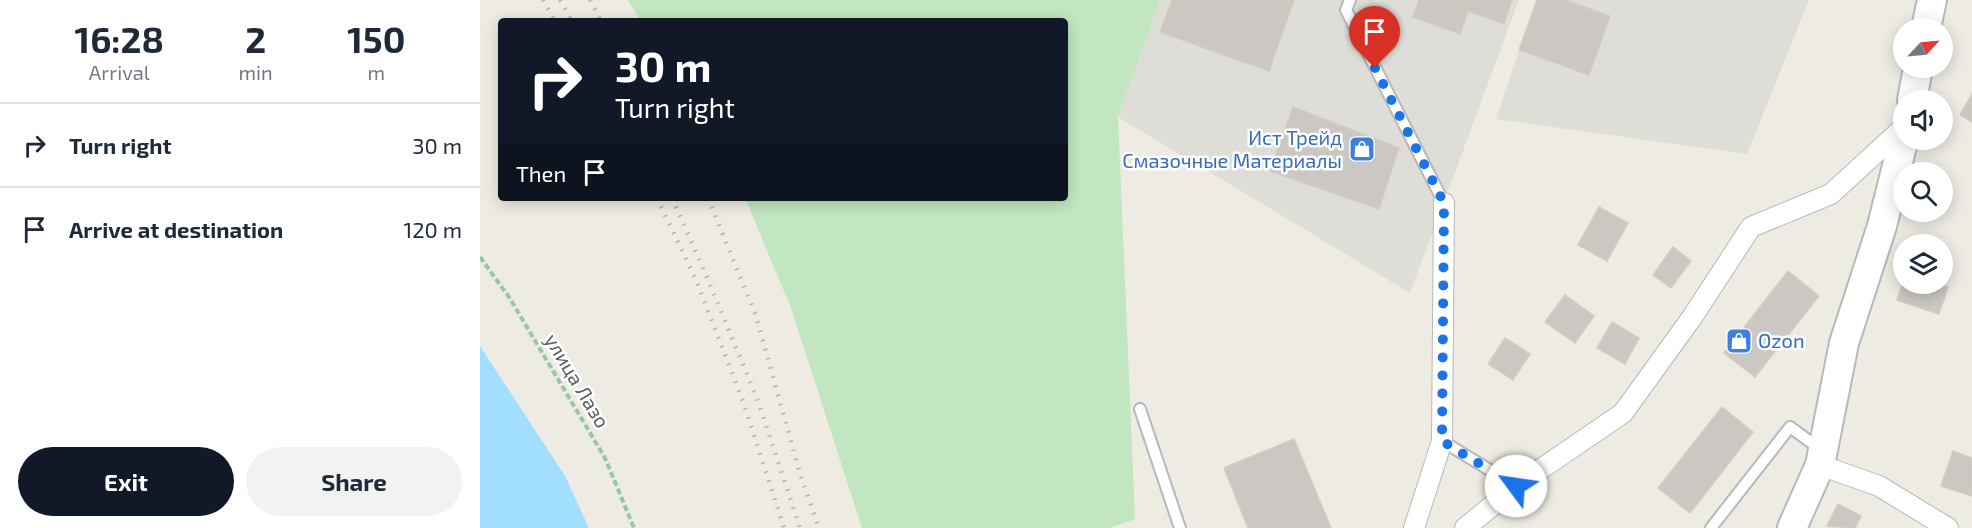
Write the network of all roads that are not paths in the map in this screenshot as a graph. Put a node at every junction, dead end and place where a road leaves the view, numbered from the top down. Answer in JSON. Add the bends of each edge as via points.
{"nodes":[{"id":1,"x":1350,"y":0,"type":"edge"},
{"id":2,"x":1932,"y":0,"type":"edge"},
{"id":3,"x":1928,"y":18,"type":"edge"},
{"id":4,"x":1893,"y":137,"type":"edge"},
{"id":5,"x":1901,"y":150,"type":"edge"},
{"id":6,"x":1444,"y":203,"type":"joint"},
{"id":7,"x":1140,"y":409,"type":"dead end"},
{"id":8,"x":1442,"y":441,"type":"junction"},
{"id":9,"x":1821,"y":458,"type":"junction"},
{"id":10,"x":1516,"y":486,"type":"junction"},
{"id":11,"x":1180,"y":528,"type":"edge"},
{"id":12,"x":1414,"y":528,"type":"edge"},
{"id":13,"x":1465,"y":528,"type":"edge"},
{"id":14,"x":1711,"y":528,"type":"edge"},
{"id":15,"x":1792,"y":528,"type":"edge"},
{"id":16,"x":1948,"y":528,"type":"edge"}],
"edges":[{"from":1,"to":6,"type":"lane","via":[[1346,10]]},
{"from":2,"to":3,"type":"street"},
{"from":4,"to":10,"type":"street","via":[[1831,194],[1750,227],[1693,316],[1623,413]]},
{"from":5,"to":9,"type":"street","via":[[1882,226],[1844,343]]},
{"from":6,"to":8,"type":"street"},
{"from":7,"to":11,"type":"lane"},
{"from":8,"to":10,"type":"lane"},
{"from":8,"to":12,"type":"street"},
{"from":9,"to":14,"type":"lane","via":[[1790,427]]},
{"from":9,"to":15,"type":"street"},
{"from":9,"to":16,"type":"street","via":[[1879,486]]},
{"from":10,"to":13,"type":"street"}]}
